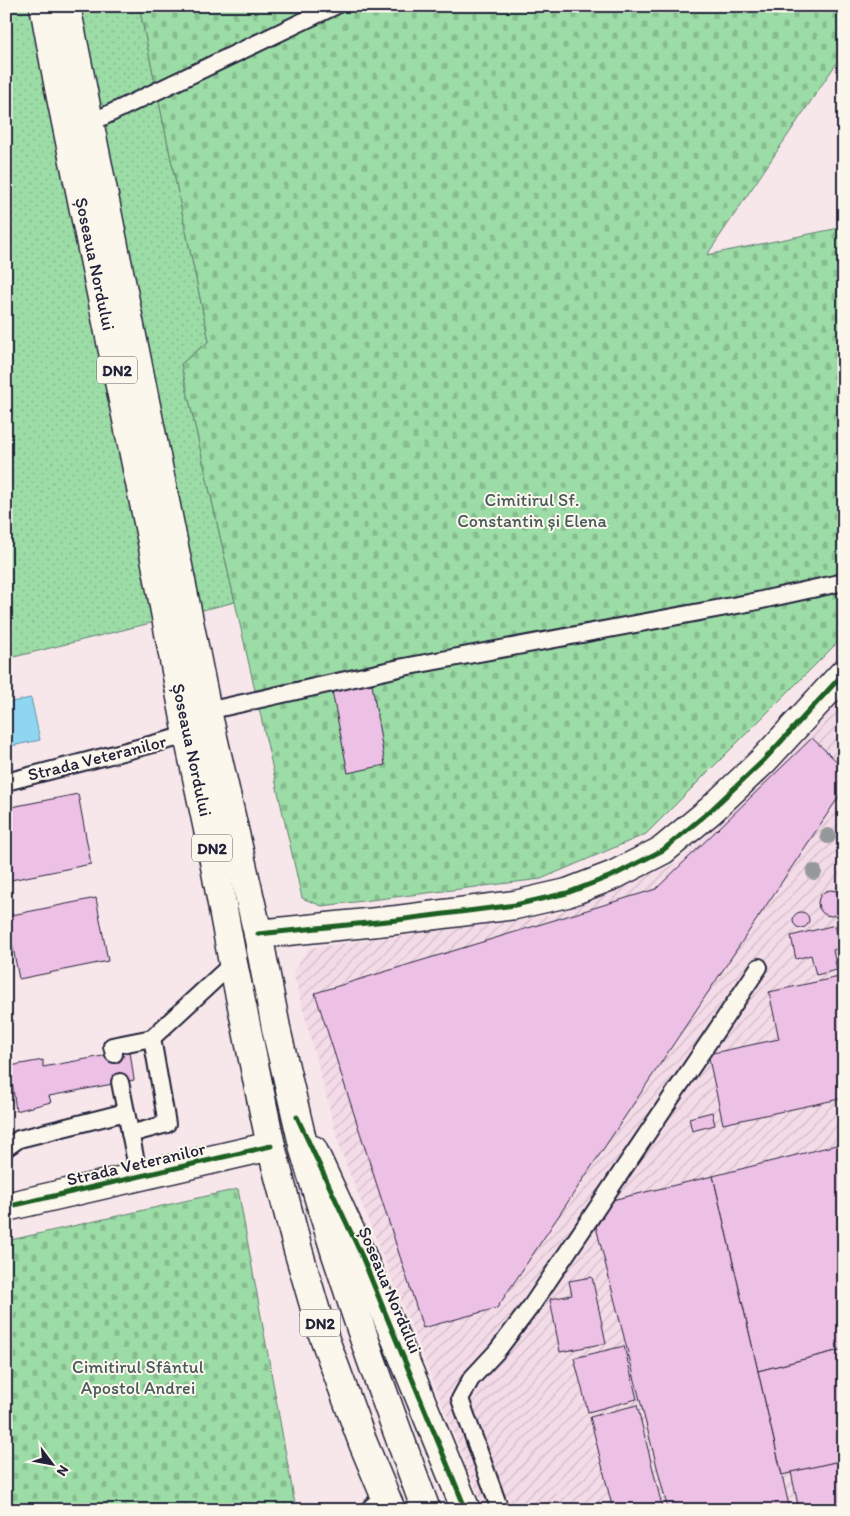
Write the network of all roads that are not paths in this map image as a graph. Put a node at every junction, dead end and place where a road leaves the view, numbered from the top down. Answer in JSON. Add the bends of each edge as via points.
{"nodes":[{"id":1,"x":44,"y":6,"type":"edge"},
{"id":2,"x":66,"y":6,"type":"edge"},
{"id":3,"x":336,"y":6,"type":"edge"},
{"id":4,"x":90,"y":123,"type":"junction"},
{"id":5,"x":844,"y":582,"type":"edge"},
{"id":6,"x":844,"y":673,"type":"edge"},
{"id":7,"x":207,"y":711,"type":"junction"},
{"id":8,"x":188,"y":735,"type":"junction"},
{"id":9,"x":6,"y":782,"type":"edge"},
{"id":10,"x":258,"y":934,"type":"junction"},
{"id":11,"x":233,"y":963,"type":"junction"},
{"id":12,"x":759,"y":967,"type":"dead end"},
{"id":13,"x":152,"y":1038,"type":"junction"},
{"id":14,"x":114,"y":1054,"type":"dead end"},
{"id":15,"x":120,"y":1082,"type":"dead end"},
{"id":16,"x":126,"y":1112,"type":"junction"},
{"id":17,"x":298,"y":1117,"type":"junction"},
{"id":18,"x":130,"y":1134,"type":"junction"},
{"id":19,"x":272,"y":1146,"type":"junction"},
{"id":20,"x":6,"y":1148,"type":"edge"},
{"id":21,"x":139,"y":1177,"type":"junction"},
{"id":22,"x":6,"y":1207,"type":"edge"},
{"id":23,"x":381,"y":1505,"type":"edge"},
{"id":24,"x":426,"y":1510,"type":"edge"},
{"id":25,"x":466,"y":1510,"type":"edge"},
{"id":26,"x":500,"y":1510,"type":"edge"}],
"edges":[{"from":1,"to":8,"type":"main road","name":"Șoseaua Nordului","number":"DN2"},
{"from":2,"to":4,"type":"main road","name":"Șoseaua Nordului","number":"DN2"},
{"from":3,"to":4,"type":"lane"},
{"from":4,"to":7,"type":"main road","name":"Șoseaua Nordului","number":"DN2"},
{"from":5,"to":7,"type":"lane","via":[[404,667]]},
{"from":6,"to":10,"type":"main road","via":[[764,760],[710,812],[663,850],[614,875],[567,893],[515,905]]},
{"from":7,"to":10,"type":"main road","name":"Șoseaua Nordului","number":"DN2"},
{"from":8,"to":9,"type":"lane","name":"Strada Veteranilor"},
{"from":8,"to":11,"type":"main road","name":"Șoseaua Nordului","number":"DN2"},
{"from":10,"to":17,"type":"main road","name":"Șoseaua Nordului","number":"DN2","via":[[277,1033]]},
{"from":11,"to":13,"type":"lane"},
{"from":11,"to":19,"type":"main road","name":"Șoseaua Nordului","number":"DN2"},
{"from":12,"to":26,"type":"lane","via":[[532,1305],[471,1379],[460,1399]]},
{"from":13,"to":14,"type":"lane","via":[[112,1046]]},
{"from":13,"to":18,"type":"lane","via":[[167,1124]]},
{"from":15,"to":16,"type":"lane"},
{"from":16,"to":18,"type":"lane"},
{"from":16,"to":20,"type":"lane","via":[[19,1139]]},
{"from":17,"to":24,"type":"main road","name":"Șoseaua Nordului","number":"DN2","via":[[335,1252],[370,1360]]},
{"from":17,"to":25,"type":"main road","name":"Șoseaua Nordului","via":[[361,1254]]},
{"from":18,"to":21,"type":"lane"},
{"from":19,"to":21,"type":"main road","name":"Strada Veteranilor"},
{"from":19,"to":23,"type":"main road","name":"Șoseaua Nordului","number":"DN2","via":[[321,1329]]},
{"from":21,"to":22,"type":"main road","name":"Strada Veteranilor"}]}
